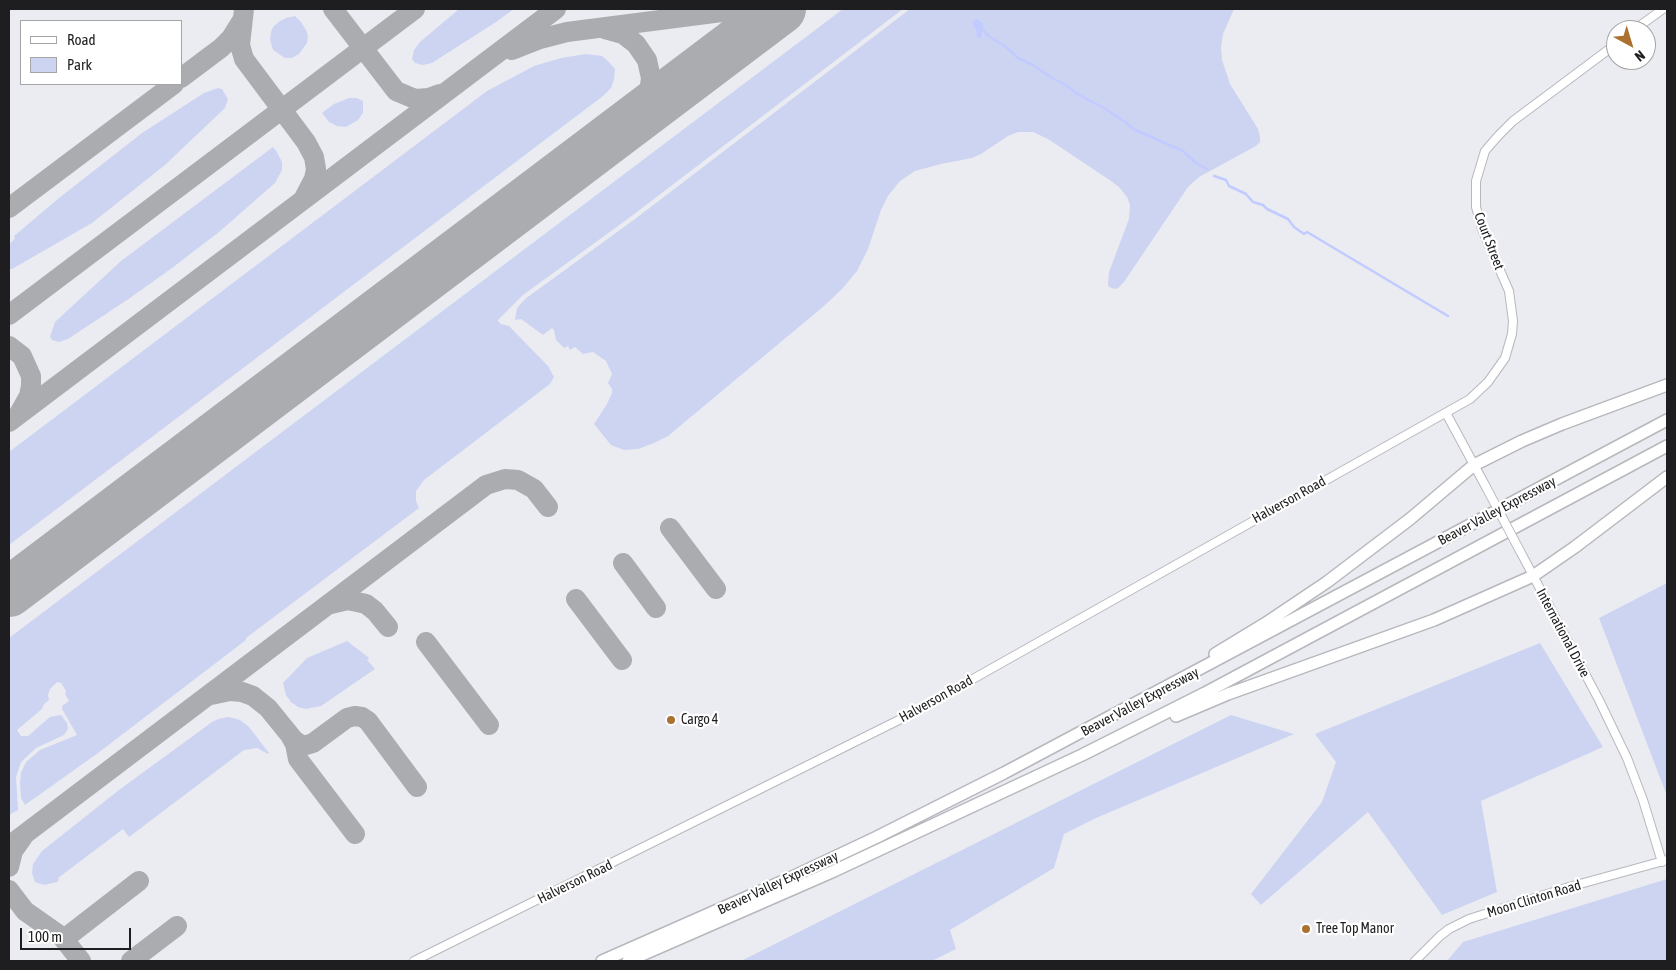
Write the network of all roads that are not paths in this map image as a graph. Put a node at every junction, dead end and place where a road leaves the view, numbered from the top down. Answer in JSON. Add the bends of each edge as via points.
{"nodes":[{"id":1,"x":1663,"y":9,"type":"edge"},
{"id":2,"x":1648,"y":20,"type":"edge"},
{"id":3,"x":1606,"y":51,"type":"edge"},
{"id":4,"x":1667,"y":385,"type":"edge"},
{"id":5,"x":1446,"y":413,"type":"junction"},
{"id":6,"x":1667,"y":420,"type":"edge"},
{"id":7,"x":1667,"y":446,"type":"edge"},
{"id":8,"x":1474,"y":465,"type":"junction"},
{"id":9,"x":1667,"y":477,"type":"edge"},
{"id":10,"x":1533,"y":576,"type":"junction"},
{"id":11,"x":1050,"y":750,"type":"junction"},
{"id":12,"x":1082,"y":755,"type":"junction"},
{"id":13,"x":1665,"y":861,"type":"edge"},
{"id":14,"x":414,"y":961,"type":"edge"},
{"id":15,"x":602,"y":961,"type":"edge"},
{"id":16,"x":628,"y":961,"type":"edge"},
{"id":17,"x":1414,"y":961,"type":"edge"}],
"edges":[{"from":1,"to":2,"type":"street"},
{"from":3,"to":5,"type":"street","name":"Court Street","via":[[1513,121],[1485,151],[1476,181],[1476,207],[1509,291],[1512,334],[1505,358],[1488,382],[1470,399]]},
{"from":4,"to":8,"type":"highway","via":[[1562,424]]},
{"from":5,"to":8,"type":"street","name":"International Drive"},
{"from":5,"to":14,"type":"street","name":"Halverson Road","via":[[902,718]]},
{"from":6,"to":11,"type":"highway","name":"Beaver Valley Expressway"},
{"from":7,"to":12,"type":"highway","name":"Beaver Valley Expressway","via":[[1205,694]]},
{"from":8,"to":10,"type":"street","name":"International Drive","bridge":true},
{"from":8,"to":11,"type":"highway","via":[[1410,519],[1305,598]]},
{"from":9,"to":10,"type":"highway"},
{"from":10,"to":12,"type":"highway","via":[[1434,620],[1228,694]]},
{"from":10,"to":13,"type":"street","name":"International Drive","via":[[1627,758]]},
{"from":11,"to":15,"type":"highway","name":"Beaver Valley Expressway","via":[[815,867]]},
{"from":12,"to":16,"type":"highway","name":"Beaver Valley Expressway","via":[[834,871]]},
{"from":13,"to":17,"type":"street","name":"Moon Clinton Road","via":[[1469,919],[1449,929]]}]}
